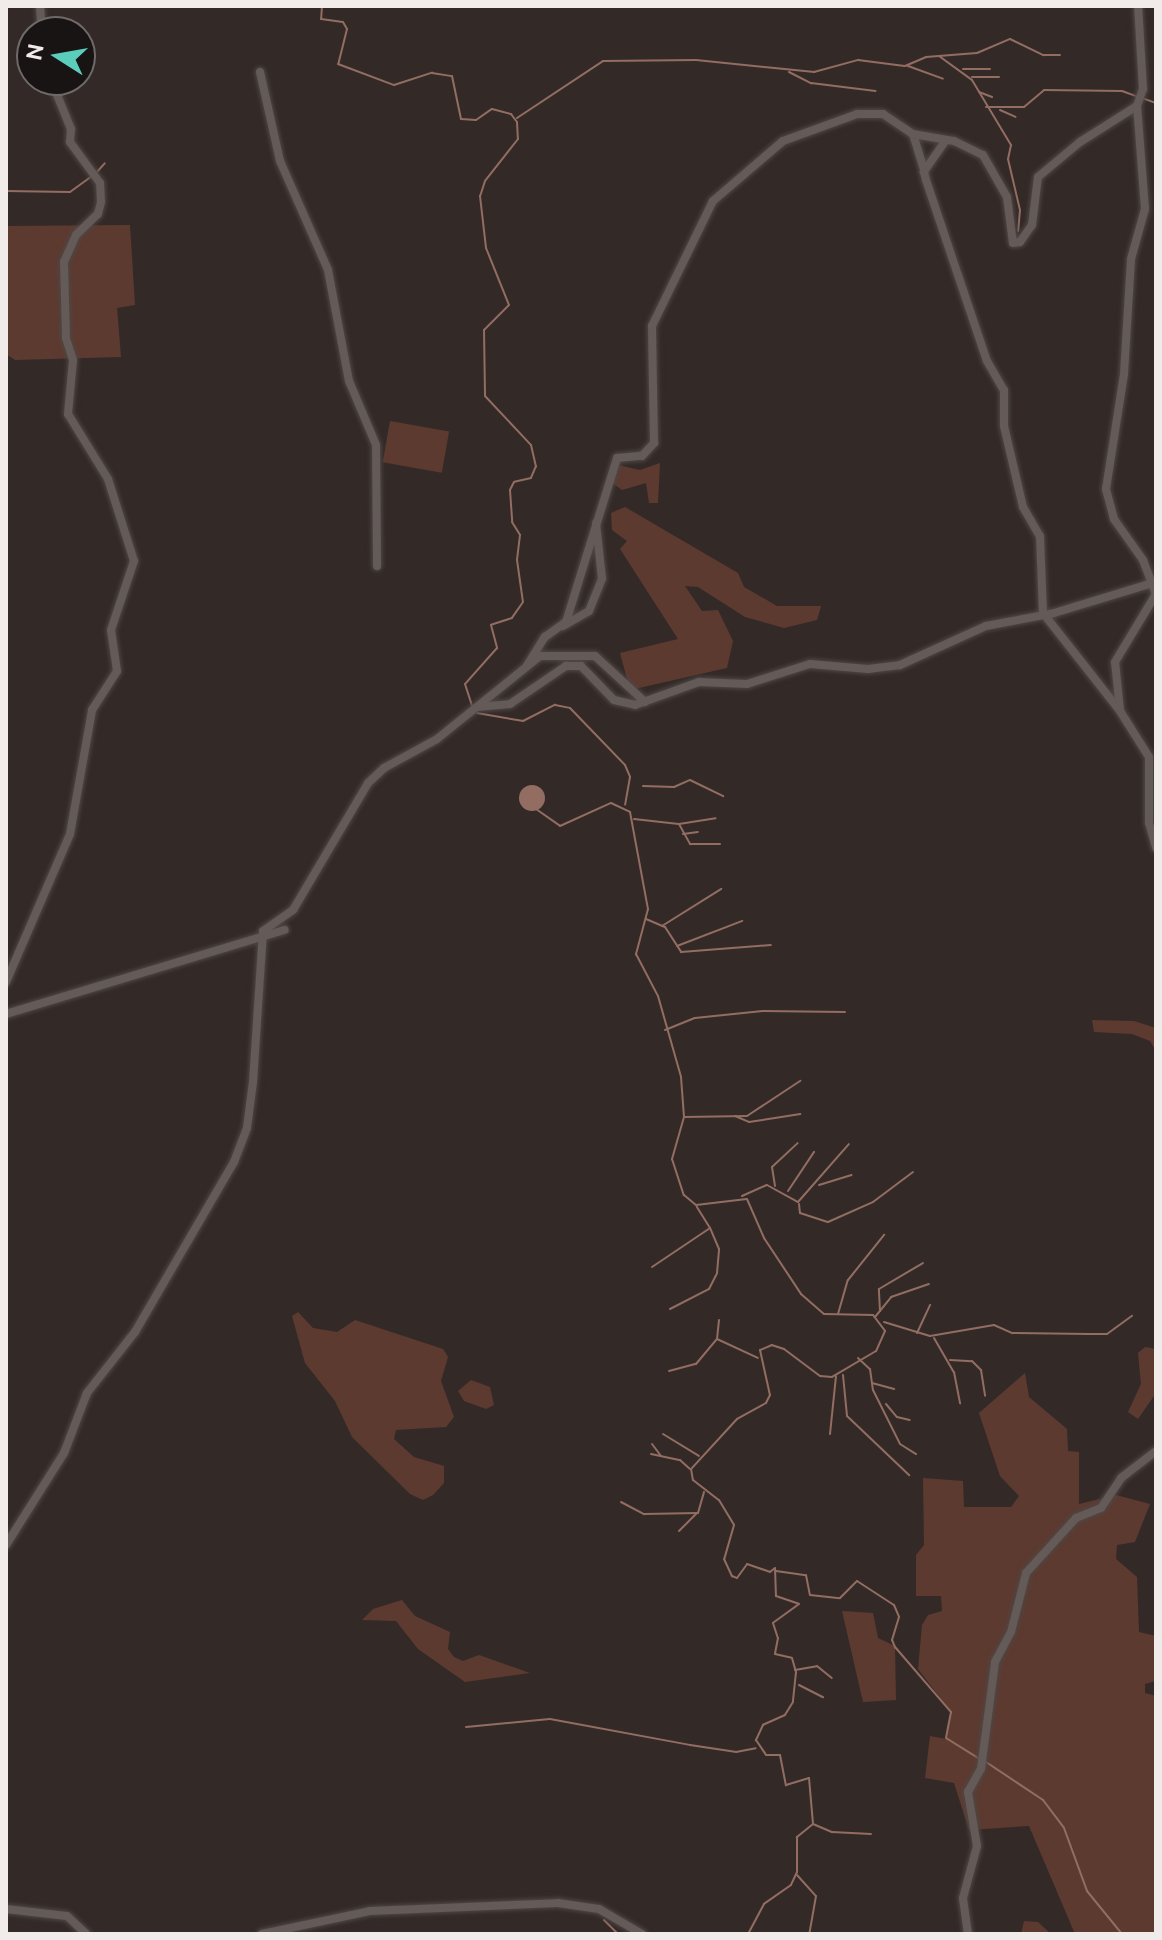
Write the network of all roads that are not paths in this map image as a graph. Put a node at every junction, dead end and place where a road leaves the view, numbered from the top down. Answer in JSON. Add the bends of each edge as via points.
{"nodes":[{"id":1,"x":1138,"y":6,"type":"edge"},
{"id":2,"x":260,"y":72,"type":"dead end"},
{"id":3,"x":58,"y":96,"type":"edge"},
{"id":4,"x":1137,"y":106,"type":"junction"},
{"id":5,"x":913,"y":134,"type":"junction"},
{"id":6,"x":946,"y":140,"type":"junction"},
{"id":7,"x":924,"y":172,"type":"junction"},
{"id":8,"x":595,"y":522,"type":"junction"},
{"id":9,"x":377,"y":566,"type":"dead end"},
{"id":10,"x":1155,"y":582,"type":"edge"},
{"id":11,"x":1044,"y":615,"type":"junction"},
{"id":12,"x":561,"y":627,"type":"junction"},
{"id":13,"x":526,"y":667,"type":"junction"},
{"id":14,"x":645,"y":702,"type":"junction"},
{"id":15,"x":477,"y":707,"type":"junction"},
{"id":16,"x":1120,"y":711,"type":"junction"},
{"id":17,"x":1156,"y":848,"type":"edge"},
{"id":18,"x":285,"y":930,"type":"dead end"},
{"id":19,"x":260,"y":940,"type":"junction"},
{"id":20,"x":6,"y":982,"type":"edge"},
{"id":21,"x":6,"y":1014,"type":"edge"},
{"id":22,"x":1156,"y":1451,"type":"edge"},
{"id":23,"x":6,"y":1545,"type":"edge"},
{"id":24,"x":6,"y":1909,"type":"edge"},
{"id":25,"x":86,"y":1934,"type":"edge"},
{"id":26,"x":262,"y":1934,"type":"edge"},
{"id":27,"x":642,"y":1934,"type":"edge"},
{"id":28,"x":968,"y":1934,"type":"edge"}],
"edges":[{"from":1,"to":4,"type":"street","via":[[1143,89]]},
{"from":2,"to":9,"type":"street","via":[[280,161],[328,270],[349,381],[376,445],[381,503]]},
{"from":3,"to":20,"type":"street","via":[[71,129],[70,142],[100,183],[101,202],[64,262],[66,338],[73,360],[68,414],[108,479],[134,561],[111,630],[117,671],[111,688],[92,710],[70,834]]},
{"from":4,"to":6,"type":"street","via":[[1038,177],[1032,225],[1020,242],[1013,243],[1007,197],[989,161],[975,149]]},
{"from":4,"to":10,"type":"street","via":[[1145,209],[1131,259],[1124,374],[1106,489],[1114,519]]},
{"from":5,"to":6,"type":"street"},
{"from":5,"to":7,"type":"street"},
{"from":5,"to":8,"type":"street","via":[[883,114],[857,114],[768,149],[713,201],[652,326],[654,443],[642,456],[617,458]]},
{"from":6,"to":7,"type":"street"},
{"from":7,"to":11,"type":"street","via":[[987,361],[1004,390],[1004,426],[1023,507],[1040,536]]},
{"from":8,"to":12,"type":"street","via":[[572,609]]},
{"from":8,"to":12,"type":"street","via":[[602,579],[589,611]]},
{"from":10,"to":11,"type":"street"},
{"from":10,"to":16,"type":"street","via":[[1154,604],[1115,662]]},
{"from":11,"to":14,"type":"street","via":[[986,626],[900,665],[868,669],[810,664],[747,684],[699,682]]},
{"from":11,"to":16,"type":"street"},
{"from":12,"to":13,"type":"street","via":[[545,637]]},
{"from":13,"to":14,"type":"street","via":[[554,653],[595,656]]},
{"from":13,"to":15,"type":"street"},
{"from":14,"to":15,"type":"street","via":[[614,700],[591,672],[574,665],[560,668],[510,704]]},
{"from":15,"to":19,"type":"street","via":[[368,783],[293,910],[263,931]]},
{"from":16,"to":17,"type":"street","via":[[1151,765],[1149,823]]},
{"from":18,"to":19,"type":"street"},
{"from":19,"to":21,"type":"street"},
{"from":19,"to":23,"type":"street","via":[[253,1082],[247,1128],[234,1162],[129,1342],[87,1393],[64,1453]]},
{"from":22,"to":28,"type":"street","via":[[1121,1478],[1101,1508],[1076,1518],[1026,1573],[1011,1632],[995,1662],[981,1769],[968,1792],[977,1846],[963,1898]]},
{"from":24,"to":25,"type":"street","via":[[67,1916]]},
{"from":26,"to":27,"type":"street","via":[[370,1911],[558,1903],[599,1909]]}]}
